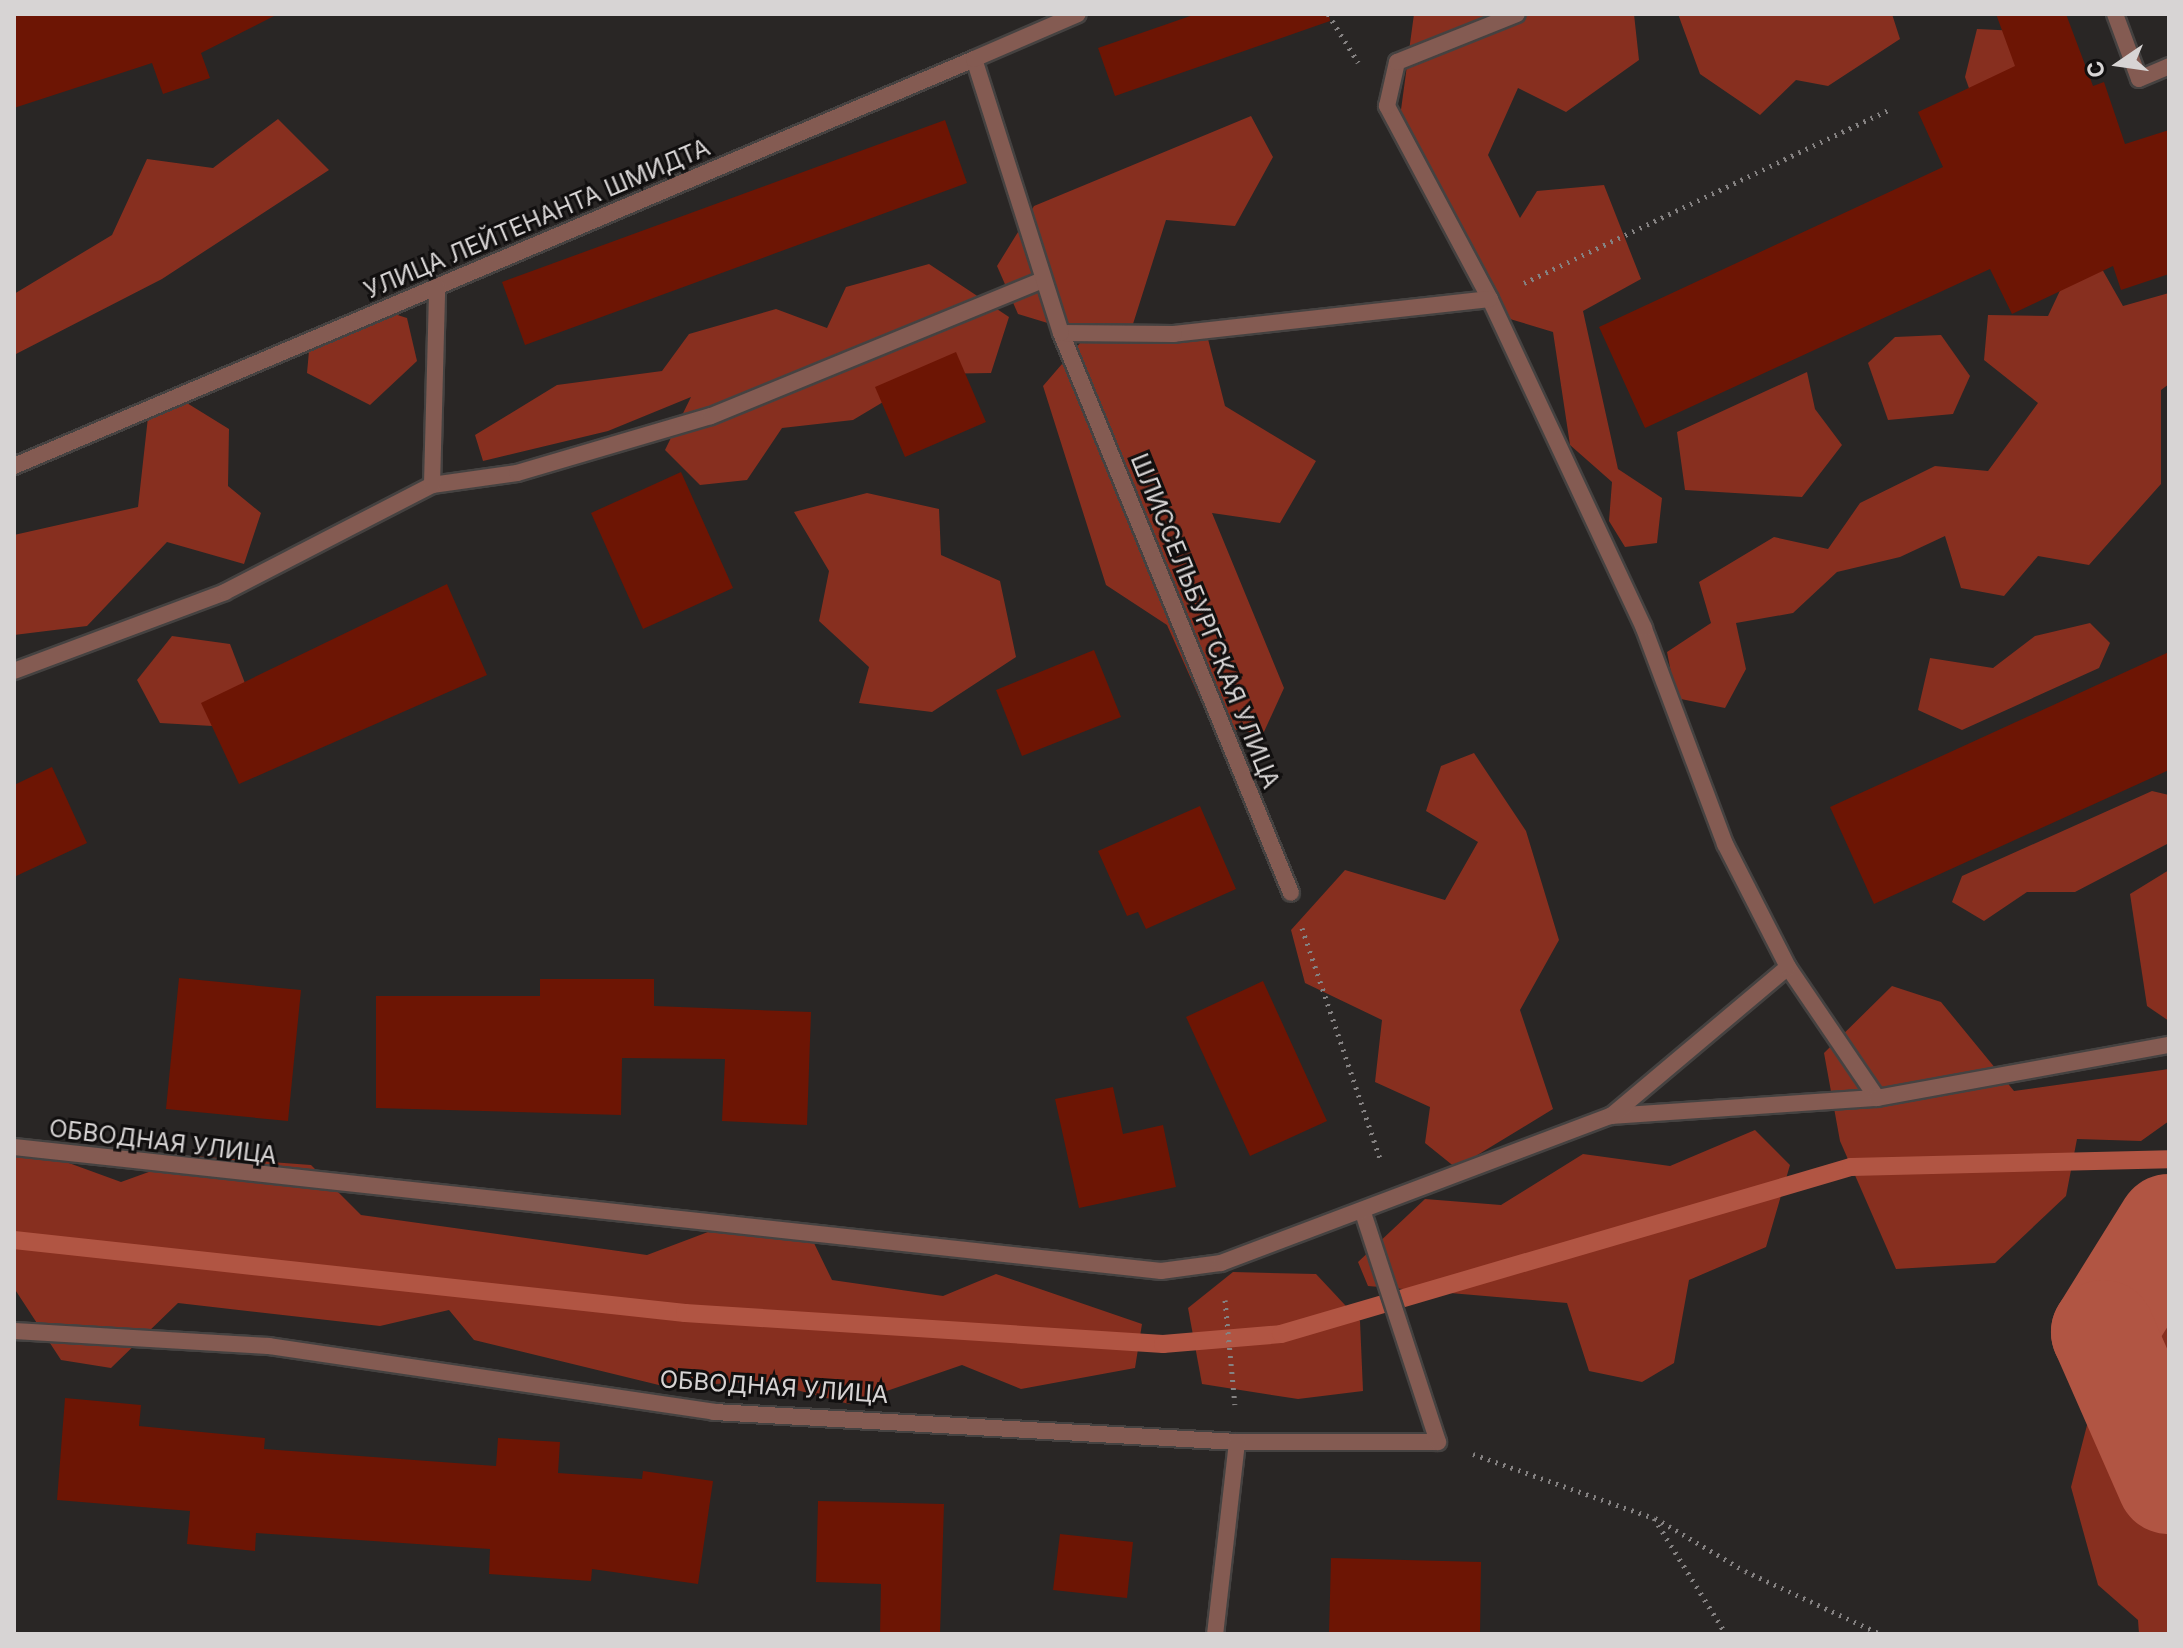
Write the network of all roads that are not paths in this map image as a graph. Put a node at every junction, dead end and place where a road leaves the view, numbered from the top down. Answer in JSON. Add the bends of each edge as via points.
{"nodes":[{"id":1,"x":1078,"y":14,"type":"edge"},
{"id":2,"x":1517,"y":14,"type":"edge"},
{"id":3,"x":2115,"y":14,"type":"edge"},
{"id":4,"x":974,"y":59,"type":"junction"},
{"id":5,"x":2169,"y":66,"type":"edge"},
{"id":6,"x":1040,"y":281,"type":"junction"},
{"id":7,"x":437,"y":288,"type":"junction"},
{"id":8,"x":1490,"y":299,"type":"junction"},
{"id":9,"x":1061,"y":333,"type":"junction"},
{"id":10,"x":14,"y":466,"type":"edge"},
{"id":11,"x":432,"y":485,"type":"junction"},
{"id":12,"x":14,"y":671,"type":"edge"},
{"id":13,"x":1291,"y":893,"type":"road end"},
{"id":14,"x":1788,"y":967,"type":"junction"},
{"id":15,"x":2169,"y":1045,"type":"edge"},
{"id":16,"x":1877,"y":1098,"type":"junction"},
{"id":17,"x":1611,"y":1116,"type":"junction"},
{"id":18,"x":14,"y":1147,"type":"edge"},
{"id":19,"x":1363,"y":1212,"type":"junction"},
{"id":20,"x":14,"y":1331,"type":"edge"},
{"id":21,"x":1237,"y":1442,"type":"junction"},
{"id":22,"x":1215,"y":1634,"type":"edge"}],
"edges":[{"from":1,"to":4,"type":"street","name":"УЛИЦА ЛЕЙТЕНАНТА ШМИДТА"},
{"from":2,"to":8,"type":"street","via":[[1397,62],[1387,106]]},
{"from":3,"to":5,"type":"street","via":[[2139,79]]},
{"from":4,"to":6,"type":"street","name":"ШЛИССЕЛЬБУРГСКАЯ УЛИЦА"},
{"from":4,"to":7,"type":"street","name":"УЛИЦА ЛЕЙТЕНАНТА ШМИДТА"},
{"from":6,"to":9,"type":"street","name":"ШЛИССЕЛЬБУРГСКАЯ УЛИЦА"},
{"from":6,"to":11,"type":"street","via":[[711,416],[517,473]]},
{"from":7,"to":10,"type":"street","name":"УЛИЦА ЛЕЙТЕНАНТА ШМИДТА"},
{"from":7,"to":11,"type":"street"},
{"from":8,"to":9,"type":"street","via":[[1174,334]]},
{"from":8,"to":14,"type":"street","via":[[1644,628],[1725,844]]},
{"from":9,"to":13,"type":"street","name":"ШЛИССЕЛЬБУРГСКАЯ УЛИЦА"},
{"from":11,"to":12,"type":"street","via":[[225,592]]},
{"from":14,"to":16,"type":"street"},
{"from":14,"to":17,"type":"street"},
{"from":15,"to":16,"type":"street"},
{"from":16,"to":17,"type":"street"},
{"from":17,"to":19,"type":"street","name":"ОБВОДНАЯ УЛИЦА"},
{"from":18,"to":19,"type":"street","name":"ОБВОДНАЯ УЛИЦА","via":[[1161,1271],[1221,1263]]},
{"from":19,"to":21,"type":"street","name":"ОБВОДНАЯ УЛИЦА","via":[[1438,1442]]},
{"from":20,"to":21,"type":"street","name":"ОБВОДНАЯ УЛИЦА","via":[[269,1346],[714,1412]]},
{"from":21,"to":22,"type":"street"}]}
